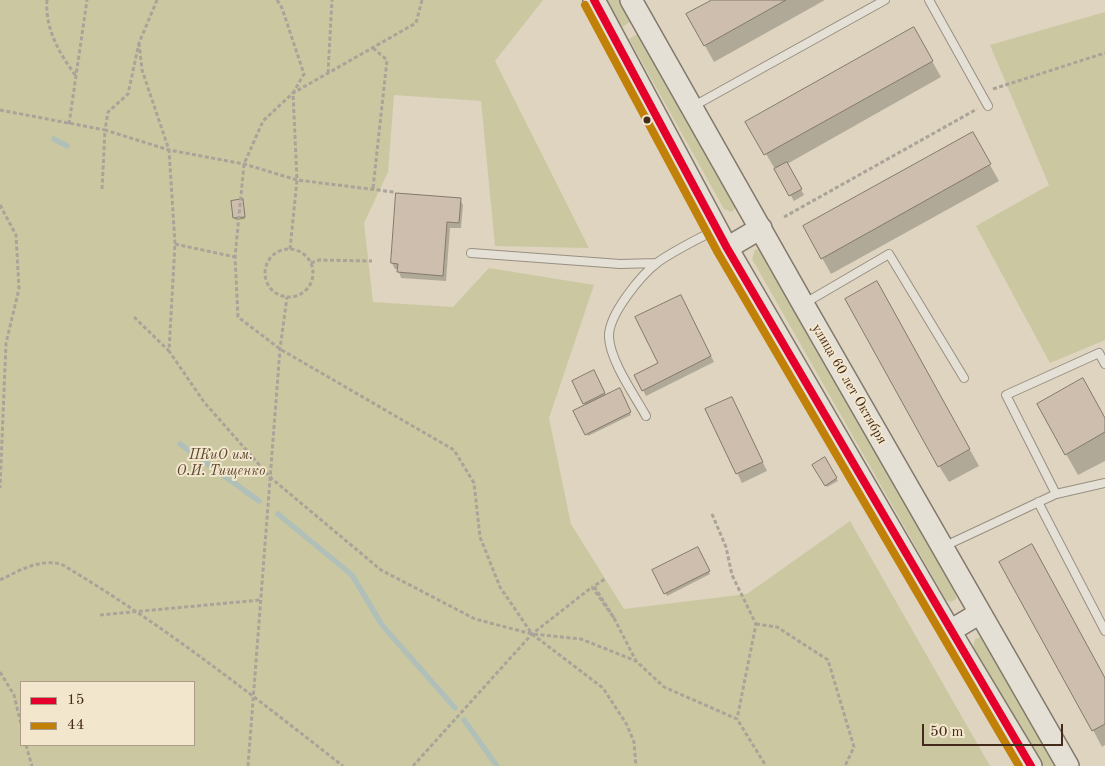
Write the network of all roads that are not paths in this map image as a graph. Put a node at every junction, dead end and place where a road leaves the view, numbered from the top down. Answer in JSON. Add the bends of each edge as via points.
{"nodes":[{"id":1,"x":594,"y":0,"type":"edge"},
{"id":2,"x":631,"y":0,"type":"edge"},
{"id":3,"x":885,"y":0,"type":"edge"},
{"id":4,"x":929,"y":0,"type":"edge"},
{"id":5,"x":987,"y":104,"type":"road end"},
{"id":6,"x":690,"y":108,"type":"junction"},
{"id":7,"x":761,"y":228,"type":"junction"},
{"id":8,"x":716,"y":229,"type":"junction"},
{"id":9,"x":727,"y":248,"type":"junction"},
{"id":10,"x":471,"y":253,"type":"dead end"},
{"id":11,"x":657,"y":263,"type":"junction"},
{"id":12,"x":803,"y":304,"type":"junction"},
{"id":13,"x":1105,"y":364,"type":"edge"},
{"id":14,"x":964,"y":378,"type":"dead end"},
{"id":15,"x":646,"y":416,"type":"dead end"},
{"id":16,"x":1105,"y":483,"type":"edge"},
{"id":17,"x":1056,"y":494,"type":"junction"},
{"id":18,"x":1038,"y":502,"type":"junction"},
{"id":19,"x":943,"y":547,"type":"junction"},
{"id":20,"x":980,"y":613,"type":"junction"},
{"id":21,"x":950,"y":631,"type":"junction"},
{"id":22,"x":1105,"y":631,"type":"edge"},
{"id":23,"x":1031,"y":766,"type":"edge"},
{"id":24,"x":1068,"y":766,"type":"edge"}],
"edges":[{"from":1,"to":8,"type":"main road"},
{"from":2,"to":6,"type":"main road","name":"улица 60 лет Октября"},
{"from":3,"to":6,"type":"lane"},
{"from":4,"to":5,"type":"lane"},
{"from":6,"to":7,"type":"main road","name":"улица 60 лет Октября"},
{"from":7,"to":9,"type":"main road"},
{"from":7,"to":12,"type":"main road","name":"улица 60 лет Октября"},
{"from":8,"to":9,"type":"main road"},
{"from":8,"to":11,"type":"lane"},
{"from":9,"to":21,"type":"main road"},
{"from":10,"to":11,"type":"lane","via":[[620,264]]},
{"from":11,"to":15,"type":"lane","via":[[613,318],[609,336],[611,351]]},
{"from":12,"to":14,"type":"lane","via":[[889,254]]},
{"from":12,"to":19,"type":"main road","name":"улица 60 лет Октября"},
{"from":13,"to":17,"type":"lane","via":[[1099,353],[1006,395]]},
{"from":16,"to":17,"type":"lane"},
{"from":17,"to":18,"type":"lane"},
{"from":18,"to":19,"type":"lane"},
{"from":18,"to":22,"type":"lane"},
{"from":19,"to":20,"type":"main road","name":"улица 60 лет Октября"},
{"from":20,"to":21,"type":"main road"},
{"from":20,"to":24,"type":"main road","name":"улица 60 лет Октября"},
{"from":21,"to":23,"type":"main road"}]}
